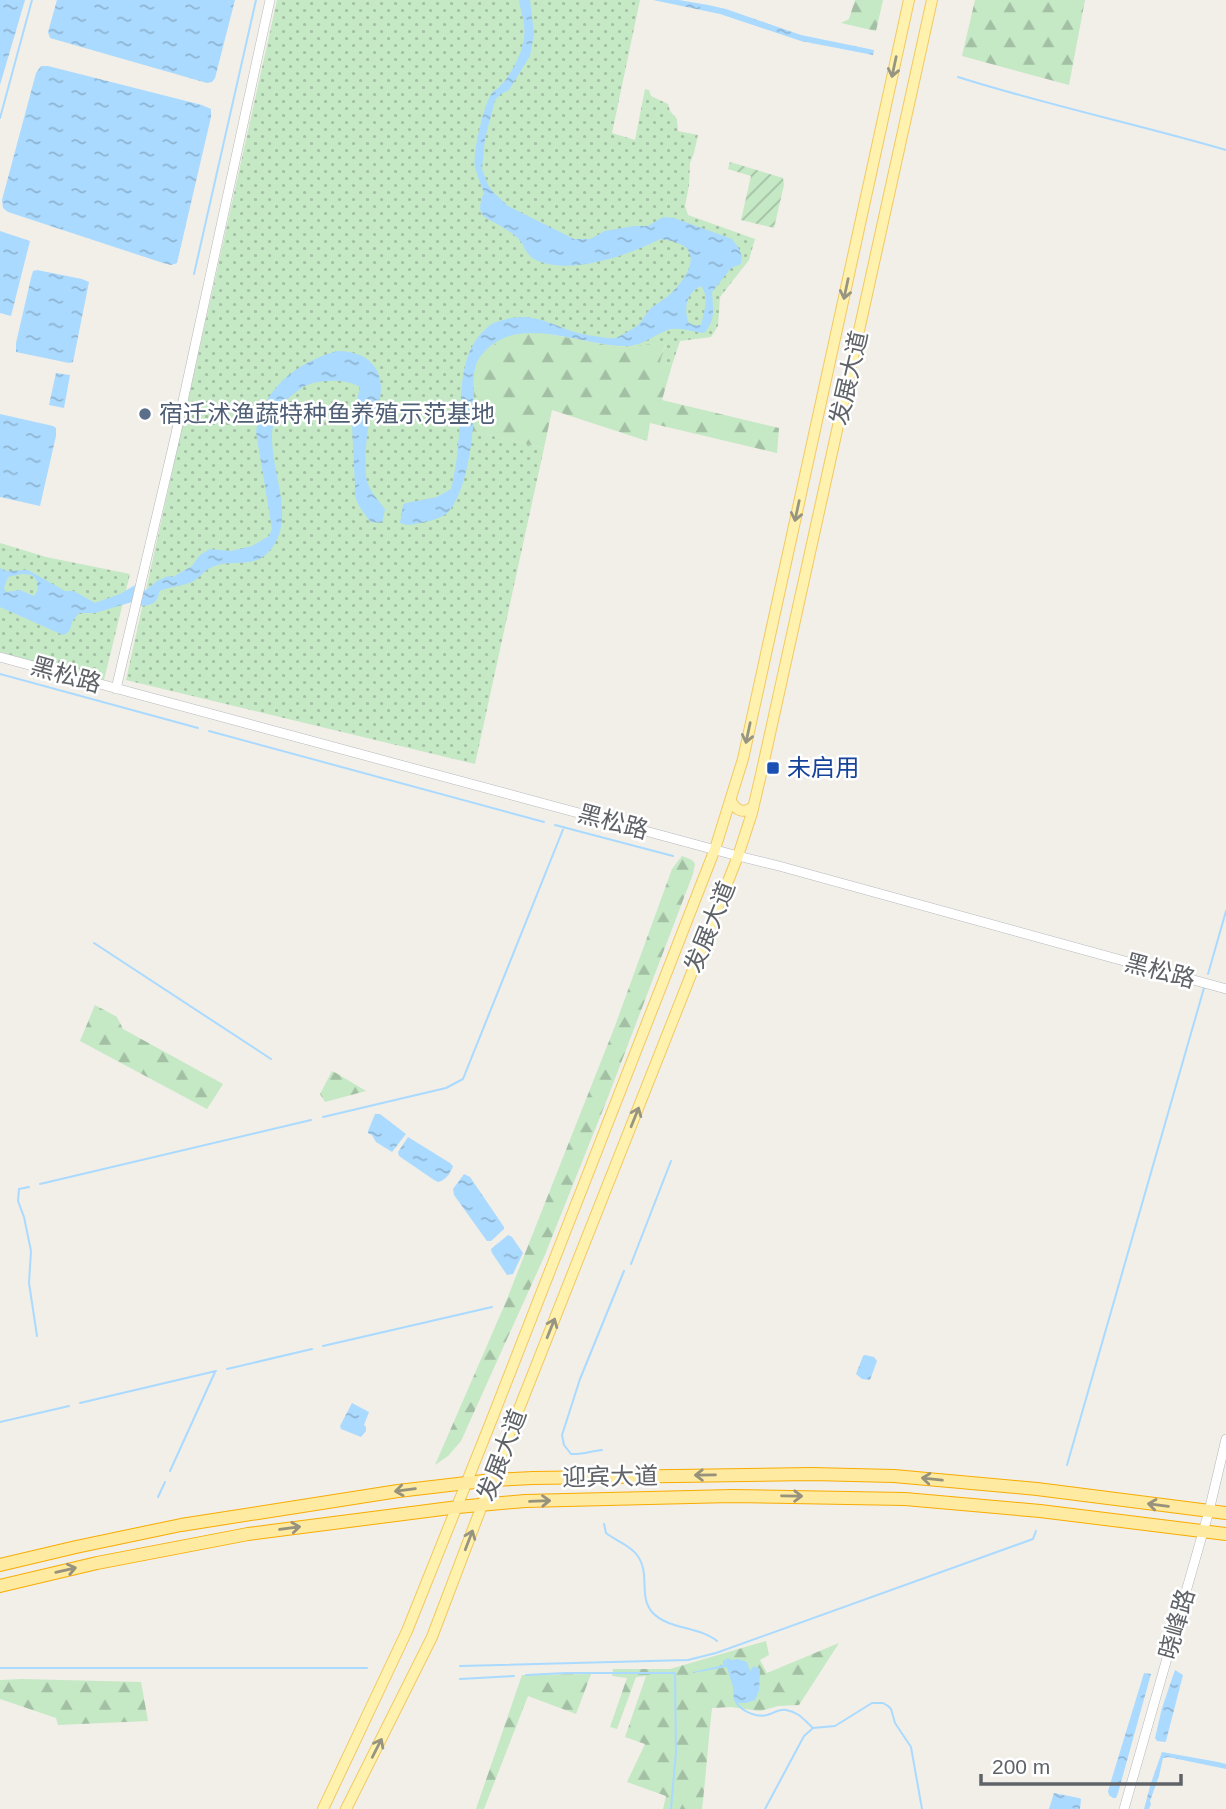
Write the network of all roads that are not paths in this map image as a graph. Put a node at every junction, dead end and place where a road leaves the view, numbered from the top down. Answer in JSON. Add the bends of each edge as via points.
{"nodes":[{"id":1,"x":270,"y":0,"type":"edge"},
{"id":2,"x":909,"y":0,"type":"edge"},
{"id":3,"x":932,"y":0,"type":"edge"},
{"id":4,"x":0,"y":657,"type":"edge"},
{"id":5,"x":117,"y":689,"type":"junction"},
{"id":6,"x":731,"y":801,"type":"junction"},
{"id":7,"x":753,"y":807,"type":"junction"},
{"id":8,"x":715,"y":849,"type":"junction"},
{"id":9,"x":738,"y":856,"type":"junction"},
{"id":10,"x":701,"y":884,"type":"junction"},
{"id":11,"x":723,"y":892,"type":"junction"},
{"id":12,"x":1226,"y":989,"type":"edge"},
{"id":13,"x":1226,"y":1439,"type":"edge"},
{"id":14,"x":492,"y":1480,"type":"junction"},
{"id":15,"x":466,"y":1483,"type":"junction"},
{"id":16,"x":484,"y":1504,"type":"junction"},
{"id":17,"x":458,"y":1507,"type":"junction"},
{"id":18,"x":1209,"y":1511,"type":"junction"},
{"id":19,"x":1226,"y":1513,"type":"edge"},
{"id":20,"x":1204,"y":1531,"type":"junction"},
{"id":21,"x":1226,"y":1534,"type":"edge"},
{"id":22,"x":0,"y":1565,"type":"edge"},
{"id":23,"x":0,"y":1586,"type":"edge"},
{"id":24,"x":323,"y":1809,"type":"edge"},
{"id":25,"x":346,"y":1809,"type":"edge"},
{"id":26,"x":1124,"y":1809,"type":"edge"}],
"edges":[{"from":1,"to":5,"type":"street"},
{"from":2,"to":6,"type":"main road","name":"发展大道","one_way":true},
{"from":3,"to":7,"type":"main road","name":"发展大道"},
{"from":4,"to":5,"type":"street","name":"黑松路"},
{"from":5,"to":8,"type":"street","name":"黑松路"},
{"from":6,"to":7,"type":"main road","via":[[740,811]]},
{"from":6,"to":8,"type":"main road","name":"发展大道"},
{"from":7,"to":9,"type":"main road","name":"发展大道"},
{"from":8,"to":9,"type":"street","name":"黑松路"},
{"from":8,"to":10,"type":"main road","name":"发展大道"},
{"from":9,"to":11,"type":"main road","name":"发展大道"},
{"from":9,"to":12,"type":"street","name":"黑松路"},
{"from":10,"to":11,"type":"main road"},
{"from":10,"to":15,"type":"main road","name":"发展大道"},
{"from":14,"to":11,"type":"main road","name":"发展大道","one_way":true},
{"from":13,"to":18,"type":"street","name":"晓峰路"},
{"from":14,"to":15,"type":"highway","name":"迎宾大道"},
{"from":14,"to":16,"type":"main road","name":"发展大道"},
{"from":18,"to":14,"type":"highway","name":"迎宾大道","one_way":true,"via":[[894,1476]]},
{"from":15,"to":17,"type":"main road","name":"发展大道"},
{"from":15,"to":22,"type":"highway","name":"迎宾大道","one_way":true,"via":[[181,1525]]},
{"from":16,"to":17,"type":"highway","name":"迎宾大道"},
{"from":16,"to":20,"type":"highway","name":"迎宾大道","one_way":true,"via":[[732,1496],[905,1499]]},
{"from":25,"to":16,"type":"main road","name":"发展大道","one_way":true,"via":[[432,1637]]},
{"from":23,"to":17,"type":"highway","name":"迎宾大道","one_way":true,"via":[[248,1534]]},
{"from":17,"to":24,"type":"main road","name":"发展大道","via":[[399,1652]]},
{"from":18,"to":19,"type":"highway","name":"迎宾大道"},
{"from":18,"to":20,"type":"street","name":"晓峰路"},
{"from":20,"to":21,"type":"highway","name":"迎宾大道"},
{"from":20,"to":26,"type":"street","name":"晓峰路"}]}
